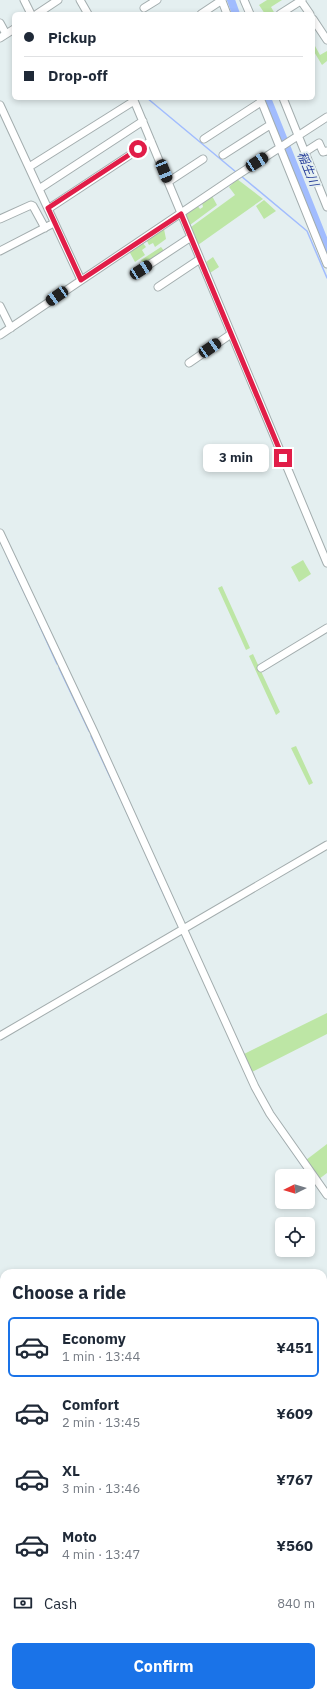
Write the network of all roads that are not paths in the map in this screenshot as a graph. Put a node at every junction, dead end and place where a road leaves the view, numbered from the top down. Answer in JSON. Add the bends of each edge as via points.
{"nodes":[{"id":1,"x":24,"y":0,"type":"edge"},
{"id":2,"x":58,"y":0,"type":"edge"},
{"id":3,"x":80,"y":0,"type":"edge"},
{"id":4,"x":157,"y":0,"type":"edge"},
{"id":5,"x":222,"y":0,"type":"edge"},
{"id":6,"x":244,"y":0,"type":"edge"},
{"id":7,"x":301,"y":0,"type":"edge"},
{"id":8,"x":144,"y":8,"type":"dead end"},
{"id":9,"x":30,"y":12,"type":"edge"},
{"id":10,"x":40,"y":12,"type":"edge"},
{"id":11,"x":87,"y":12,"type":"edge"},
{"id":12,"x":204,"y":12,"type":"edge"},
{"id":13,"x":226,"y":12,"type":"edge"},
{"id":14,"x":249,"y":12,"type":"edge"},
{"id":15,"x":283,"y":12,"type":"edge"},
{"id":16,"x":309,"y":12,"type":"edge"},
{"id":17,"x":315,"y":22,"type":"edge"},
{"id":18,"x":0,"y":23,"type":"edge"},
{"id":19,"x":12,"y":30,"type":"edge"},
{"id":20,"x":3,"y":36,"type":"edge"},
{"id":21,"x":327,"y":40,"type":"edge"},
{"id":22,"x":131,"y":100,"type":"edge"},
{"id":23,"x":133,"y":100,"type":"edge"},
{"id":24,"x":261,"y":100,"type":"edge"},
{"id":25,"x":284,"y":100,"type":"edge"},
{"id":26,"x":0,"y":105,"type":"edge"},
{"id":27,"x":327,"y":117,"type":"edge"},
{"id":28,"x":143,"y":121,"type":"junction"},
{"id":29,"x":270,"y":125,"type":"junction"},
{"id":30,"x":298,"y":136,"type":"junction"},
{"id":31,"x":204,"y":139,"type":"dead end"},
{"id":32,"x":151,"y":141,"type":"junction"},
{"id":33,"x":283,"y":145,"type":"junction"},
{"id":34,"x":327,"y":151,"type":"edge"},
{"id":35,"x":305,"y":152,"type":"junction"},
{"id":36,"x":223,"y":155,"type":"dead end"},
{"id":37,"x":203,"y":159,"type":"dead end"},
{"id":38,"x":29,"y":168,"type":"junction"},
{"id":39,"x":168,"y":182,"type":"junction"},
{"id":40,"x":39,"y":189,"type":"junction"},
{"id":41,"x":327,"y":207,"type":"edge"},
{"id":42,"x":48,"y":208,"type":"junction"},
{"id":43,"x":181,"y":214,"type":"junction"},
{"id":44,"x":0,"y":219,"type":"edge"},
{"id":45,"x":54,"y":223,"type":"junction"},
{"id":46,"x":45,"y":228,"type":"junction"},
{"id":47,"x":191,"y":237,"type":"junction"},
{"id":48,"x":0,"y":251,"type":"edge"},
{"id":49,"x":200,"y":259,"type":"junction"},
{"id":50,"x":327,"y":264,"type":"edge"},
{"id":51,"x":141,"y":270,"type":"dead end"},
{"id":52,"x":81,"y":280,"type":"junction"},
{"id":53,"x":158,"y":286,"type":"dead end"},
{"id":54,"x":0,"y":306,"type":"edge"},
{"id":55,"x":10,"y":328,"type":"junction"},
{"id":56,"x":231,"y":334,"type":"junction"},
{"id":57,"x":0,"y":335,"type":"edge"},
{"id":58,"x":189,"y":363,"type":"dead end"},
{"id":59,"x":0,"y":533,"type":"edge"},
{"id":60,"x":327,"y":563,"type":"edge"},
{"id":61,"x":327,"y":628,"type":"edge"},
{"id":62,"x":261,"y":668,"type":"dead end"},
{"id":63,"x":327,"y":845,"type":"edge"},
{"id":64,"x":183,"y":929,"type":"junction"},
{"id":65,"x":2,"y":1035,"type":"edge"},
{"id":66,"x":327,"y":1195,"type":"edge"}],
"edges":[{"from":1,"to":9,"type":"street"},
{"from":2,"to":10,"type":"street"},
{"from":3,"to":11,"type":"street"},
{"from":4,"to":8,"type":"street"},
{"from":5,"to":12,"type":"street"},
{"from":5,"to":13,"type":"street"},
{"from":6,"to":14,"type":"street"},
{"from":7,"to":15,"type":"street"},
{"from":7,"to":16,"type":"street"},
{"from":17,"to":21,"type":"street"},
{"from":18,"to":20,"type":"street"},
{"from":19,"to":20,"type":"street"},
{"from":22,"to":38,"type":"street"},
{"from":23,"to":28,"type":"street"},
{"from":24,"to":29,"type":"street"},
{"from":24,"to":31,"type":"street"},
{"from":25,"to":30,"type":"street"},
{"from":26,"to":38,"type":"street"},
{"from":27,"to":30,"type":"street"},
{"from":28,"to":32,"type":"street"},
{"from":28,"to":40,"type":"street"},
{"from":29,"to":33,"type":"street"},
{"from":29,"to":36,"type":"street"},
{"from":30,"to":33,"type":"street"},
{"from":30,"to":35,"type":"street"},
{"from":32,"to":39,"type":"street"},
{"from":32,"to":42,"type":"street"},
{"from":33,"to":43,"type":"street"},
{"from":33,"to":50,"type":"street"},
{"from":34,"to":35,"type":"street","via":[[323,152],[319,143]]},
{"from":35,"to":41,"type":"street"},
{"from":37,"to":39,"type":"street"},
{"from":38,"to":40,"type":"street"},
{"from":39,"to":43,"type":"street"},
{"from":40,"to":42,"type":"street"},
{"from":42,"to":45,"type":"street"},
{"from":43,"to":47,"type":"street"},
{"from":43,"to":52,"type":"street"},
{"from":44,"to":46,"type":"street","via":[[31,205]]},
{"from":45,"to":46,"type":"street"},
{"from":45,"to":52,"type":"street"},
{"from":46,"to":48,"type":"street"},
{"from":47,"to":49,"type":"street"},
{"from":47,"to":51,"type":"street"},
{"from":49,"to":53,"type":"street"},
{"from":49,"to":56,"type":"street"},
{"from":52,"to":55,"type":"street"},
{"from":54,"to":55,"type":"street"},
{"from":55,"to":57,"type":"street"},
{"from":56,"to":58,"type":"street"},
{"from":56,"to":60,"type":"street"},
{"from":59,"to":64,"type":"street"},
{"from":61,"to":62,"type":"street"},
{"from":63,"to":64,"type":"street"},
{"from":64,"to":65,"type":"street"},
{"from":64,"to":66,"type":"street","via":[[255,1087],[270,1114]]}]}
